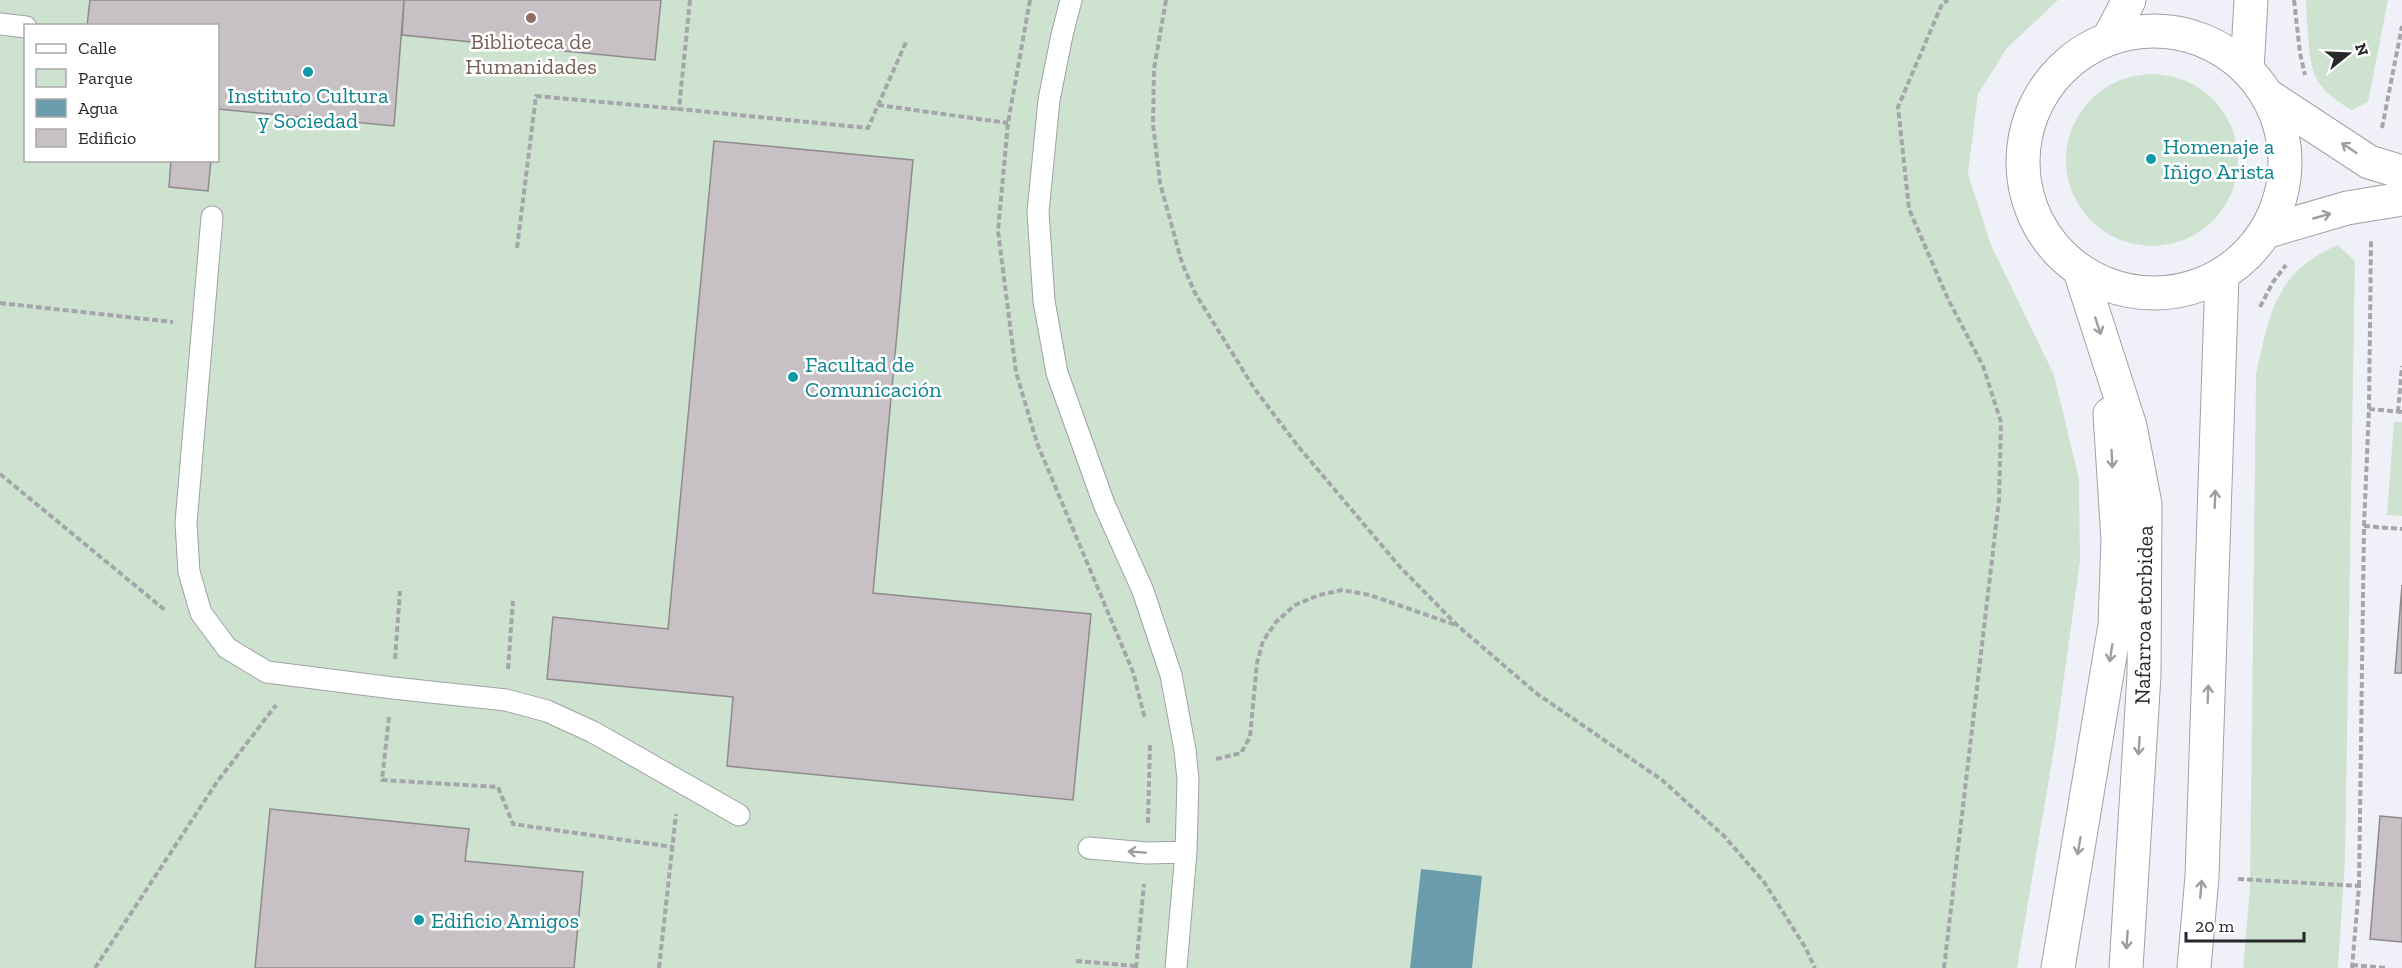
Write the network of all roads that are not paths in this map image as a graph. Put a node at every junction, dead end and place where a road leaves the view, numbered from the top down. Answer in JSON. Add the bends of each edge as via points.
{"nodes":[{"id":1,"x":1071,"y":0,"type":"edge"},
{"id":2,"x":2128,"y":0,"type":"edge"},
{"id":3,"x":2251,"y":0,"type":"edge"},
{"id":4,"x":0,"y":24,"type":"edge"},
{"id":5,"x":24,"y":27,"type":"edge"},
{"id":6,"x":2109,"y":38,"type":"junction"},
{"id":7,"x":2247,"y":70,"type":"junction"},
{"id":8,"x":2267,"y":95,"type":"junction"},
{"id":9,"x":2402,"y":172,"type":"edge"},
{"id":10,"x":2402,"y":199,"type":"edge"},
{"id":11,"x":212,"y":217,"type":"dead end"},
{"id":12,"x":2265,"y":232,"type":"junction"},
{"id":13,"x":2080,"y":271,"type":"junction"},
{"id":14,"x":2222,"y":275,"type":"junction"},
{"id":15,"x":2108,"y":359,"type":"junction"},
{"id":16,"x":739,"y":815,"type":"dead end"},
{"id":17,"x":1089,"y":848,"type":"dead end"},
{"id":18,"x":1186,"y":852,"type":"junction"},
{"id":19,"x":1176,"y":968,"type":"edge"},
{"id":20,"x":2058,"y":968,"type":"edge"},
{"id":21,"x":2126,"y":968,"type":"edge"},
{"id":22,"x":2194,"y":968,"type":"edge"}],
"edges":[{"from":1,"to":18,"type":"lane","via":[[1049,100],[1038,212],[1044,301],[1057,373],[1104,504],[1143,591],[1171,675],[1188,780]]},
{"from":2,"to":6,"type":"main road"},
{"from":3,"to":7,"type":"main road"},
{"from":4,"to":5,"type":"lane"},
{"from":6,"to":7,"type":"main road","via":[[2145,30],[2183,33],[2218,47]]},
{"from":6,"to":13,"type":"main road","via":[[2073,58],[2045,88],[2028,125],[2022,166],[2030,207],[2050,243]]},
{"from":7,"to":8,"type":"main road"},
{"from":9,"to":8,"type":"main road","one_way":true,"via":[[2369,162]]},
{"from":8,"to":12,"type":"main road","via":[[2281,128],[2285,163],[2280,199]]},
{"from":12,"to":10,"type":"main road","one_way":true,"via":[[2365,204]]},
{"from":11,"to":16,"type":"lane","via":[[186,523],[189,572],[201,613],[227,648],[267,672],[506,700],[547,711]]},
{"from":12,"to":14,"type":"main road","via":[[2246,256]]},
{"from":13,"to":14,"type":"main road","via":[[2114,287],[2151,293],[2187,289]]},
{"from":13,"to":15,"type":"main road","name":"Nafarroa etorbidea","one_way":true},
{"from":22,"to":14,"type":"main road","one_way":true,"via":[[2202,877]]},
{"from":15,"to":20,"type":"main road","one_way":true,"via":[[2118,540],[2115,625]]},
{"from":15,"to":21,"type":"main road","name":"Nafarroa etorbidea","one_way":true,"via":[[2130,426],[2145,504],[2144,675]]},
{"from":18,"to":17,"type":"lane","one_way":true},
{"from":18,"to":19,"type":"lane"}]}
